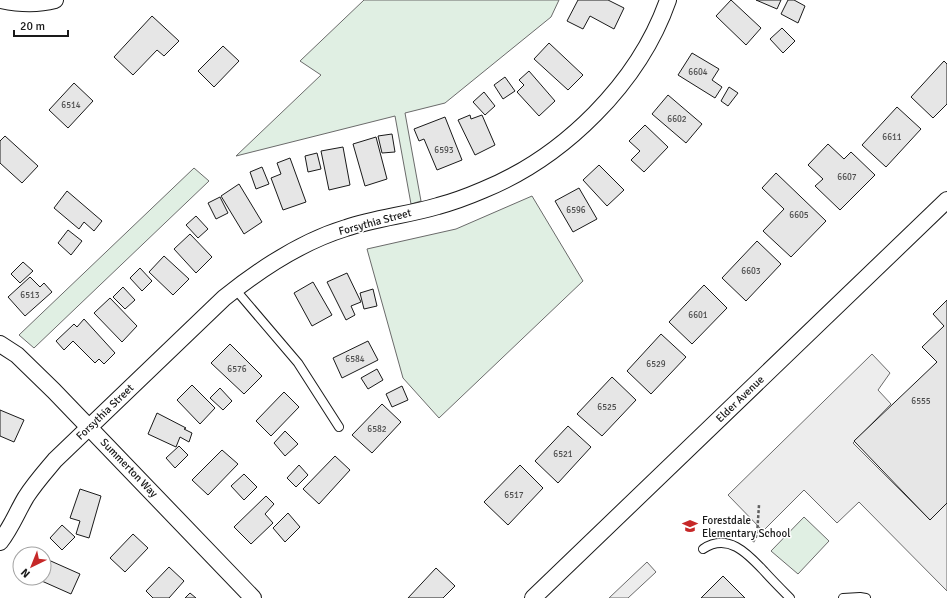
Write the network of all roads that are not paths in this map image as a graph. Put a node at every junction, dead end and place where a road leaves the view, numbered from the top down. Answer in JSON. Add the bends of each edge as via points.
{"nodes":[{"id":1,"x":1,"y":0,"type":"edge"},
{"id":2,"x":55,"y":0,"type":"edge"},
{"id":3,"x":668,"y":0,"type":"edge"},
{"id":4,"x":947,"y":200,"type":"edge"},
{"id":5,"x":235,"y":289,"type":"junction"},
{"id":6,"x":0,"y":344,"type":"edge"},
{"id":7,"x":89,"y":427,"type":"junction"},
{"id":8,"x":339,"y":427,"type":"dead end"},
{"id":9,"x":0,"y":542,"type":"edge"},
{"id":10,"x":703,"y":549,"type":"dead end"},
{"id":11,"x":253,"y":598,"type":"edge"},
{"id":12,"x":534,"y":598,"type":"edge"},
{"id":13,"x":790,"y":598,"type":"edge"},
{"id":14,"x":843,"y":598,"type":"edge"},
{"id":15,"x":866,"y":598,"type":"edge"}],
"edges":[{"from":1,"to":2,"type":"street","via":[[16,4],[40,4]]},
{"from":3,"to":5,"type":"street","name":"Forsythia Street","via":[[640,58],[621,84],[573,135],[535,163],[483,191],[437,206],[345,228],[307,243],[276,260]]},
{"from":4,"to":12,"type":"street","name":"Elder Avenue"},
{"from":5,"to":7,"type":"street","name":"Forsythia Street"},
{"from":5,"to":8,"type":"lane","via":[[298,363]]},
{"from":6,"to":7,"type":"street","name":"Summerton Way","via":[[17,355]]},
{"from":7,"to":9,"type":"street","name":"Forsythia Street","via":[[41,476]]},
{"from":7,"to":11,"type":"street","name":"Summerton Way"},
{"from":10,"to":13,"type":"lane","via":[[724,543],[734,545],[745,552]]},
{"from":14,"to":15,"type":"lane"}]}
